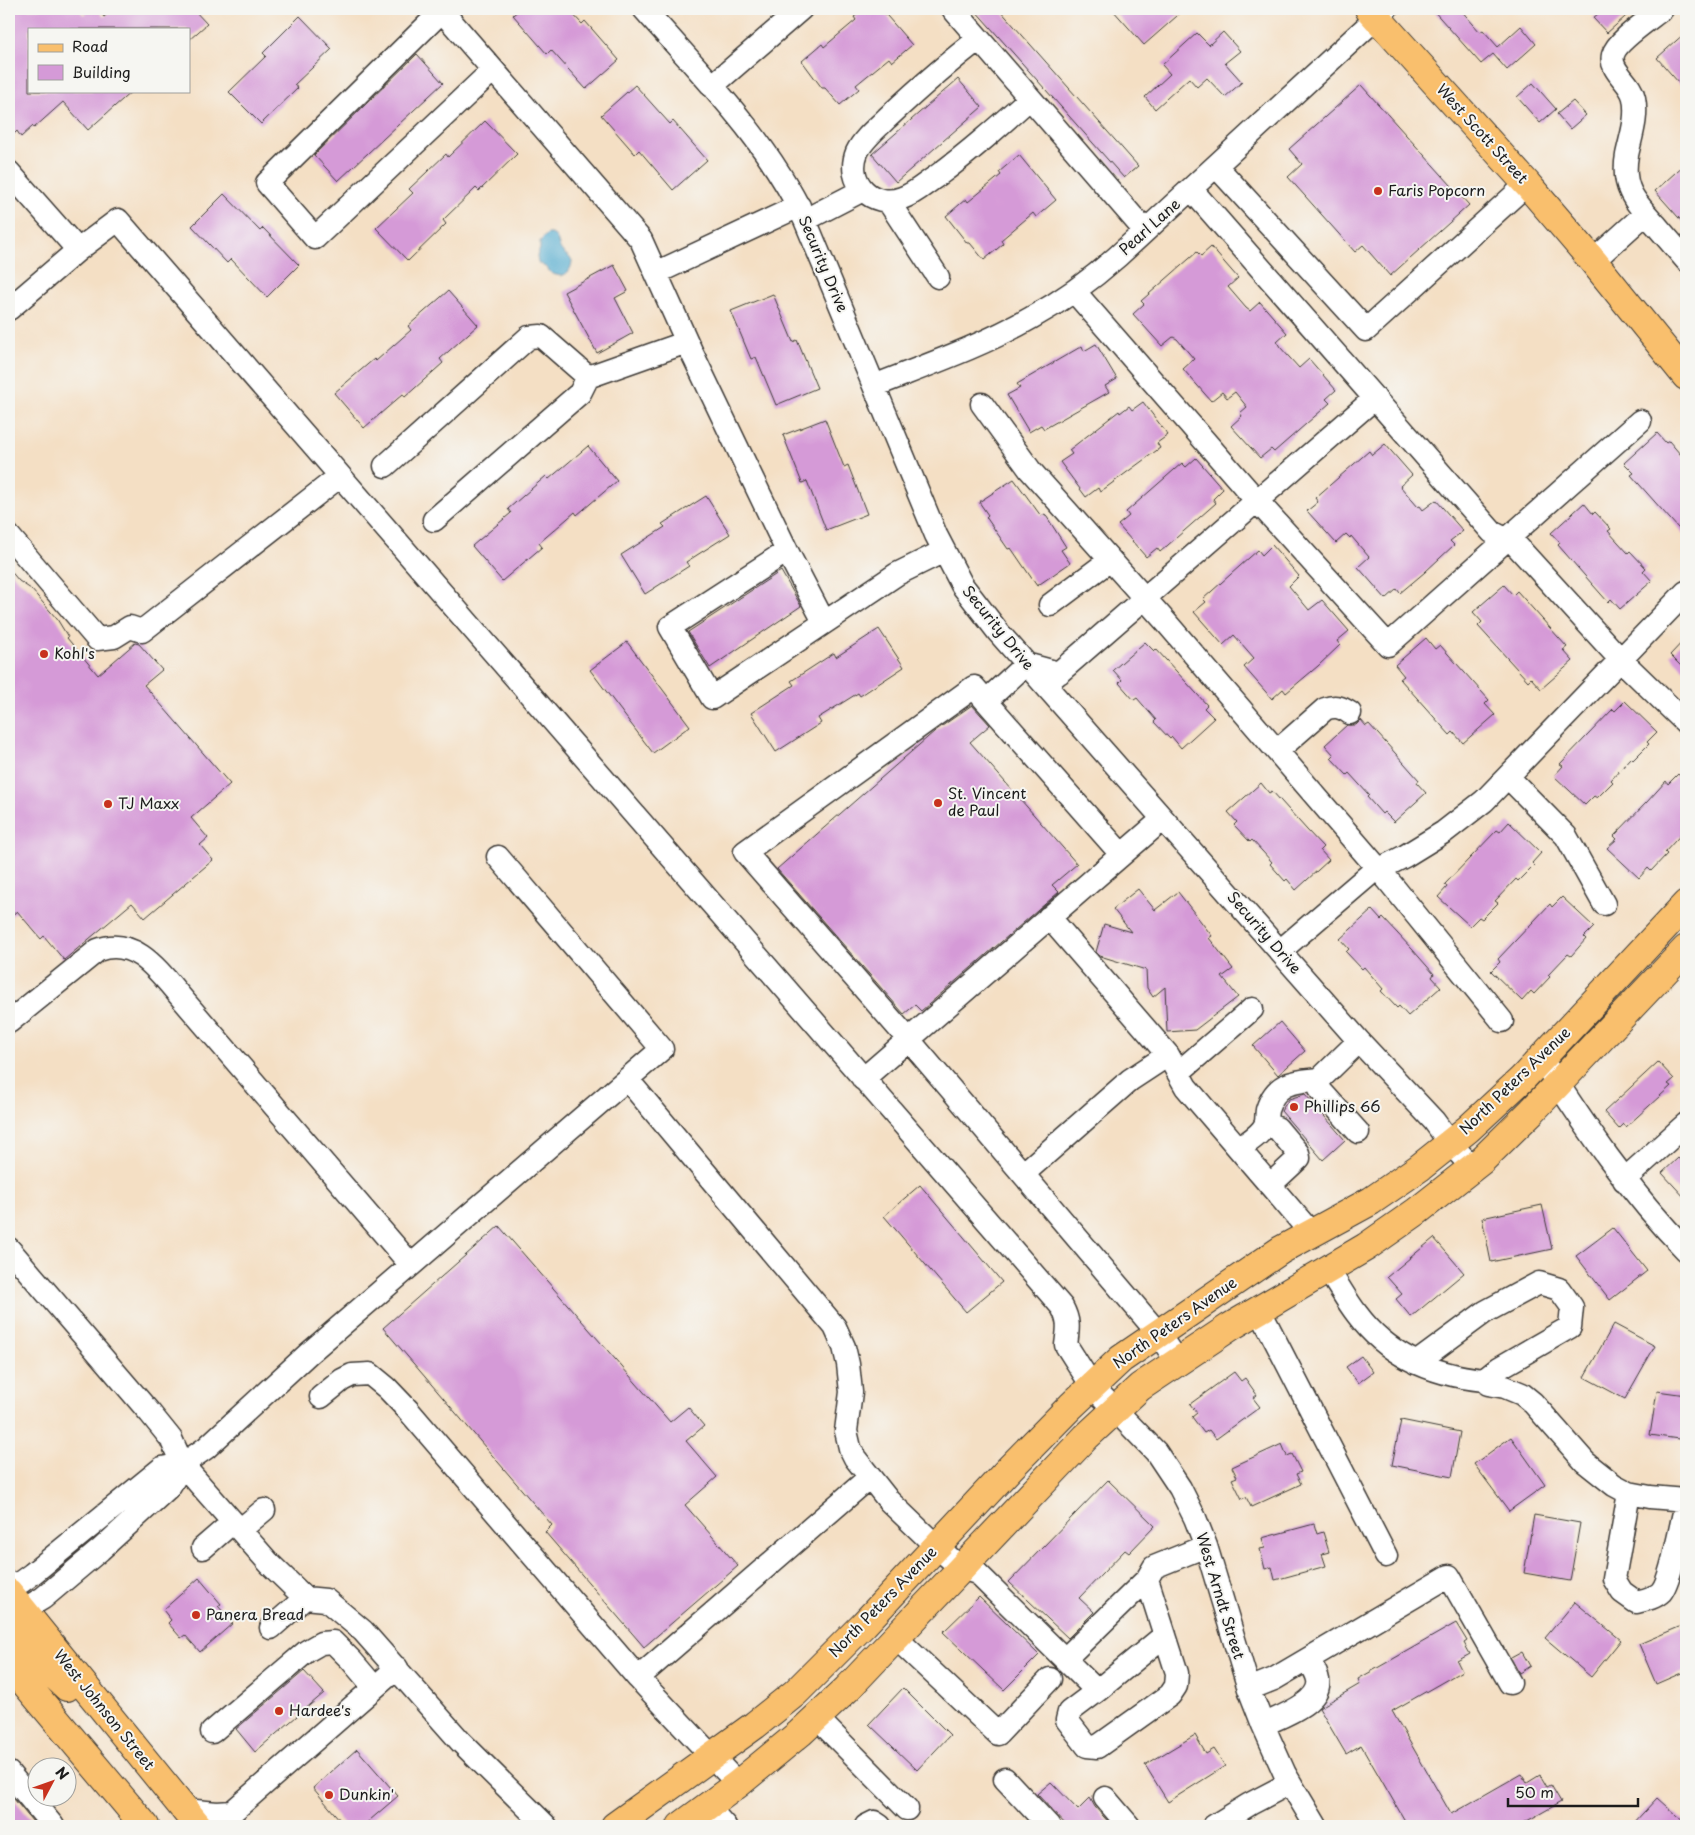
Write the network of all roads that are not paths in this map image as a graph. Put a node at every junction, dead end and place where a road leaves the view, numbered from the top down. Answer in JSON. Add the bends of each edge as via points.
{"nodes":[{"id":1,"x":644,"y":9,"type":"edge"},
{"id":2,"x":802,"y":9,"type":"edge"},
{"id":3,"x":953,"y":9,"type":"edge"},
{"id":4,"x":1662,"y":9,"type":"edge"},
{"id":5,"x":443,"y":10,"type":"edge"},
{"id":6,"x":1377,"y":12,"type":"edge"},
{"id":7,"x":979,"y":39,"type":"junction"},
{"id":8,"x":493,"y":70,"type":"junction"},
{"id":9,"x":712,"y":86,"type":"junction"},
{"id":10,"x":1030,"y":98,"type":"junction"},
{"id":11,"x":1216,"y":166,"type":"junction"},
{"id":12,"x":9,"y":172,"type":"edge"},
{"id":13,"x":1527,"y":184,"type":"junction"},
{"id":14,"x":1192,"y":189,"type":"junction"},
{"id":15,"x":863,"y":190,"type":"junction"},
{"id":16,"x":888,"y":201,"type":"junction"},
{"id":17,"x":802,"y":213,"type":"junction"},
{"id":18,"x":1645,"y":214,"type":"junction"},
{"id":19,"x":1145,"y":231,"type":"junction"},
{"id":20,"x":78,"y":250,"type":"junction"},
{"id":21,"x":1686,"y":260,"type":"edge"},
{"id":22,"x":1593,"y":261,"type":"junction"},
{"id":23,"x":656,"y":273,"type":"junction"},
{"id":24,"x":938,"y":277,"type":"dead end"},
{"id":25,"x":1074,"y":291,"type":"junction"},
{"id":26,"x":9,"y":309,"type":"edge"},
{"id":27,"x":687,"y":342,"type":"junction"},
{"id":28,"x":1686,"y":349,"type":"edge"},
{"id":29,"x":1686,"y":376,"type":"edge"},
{"id":30,"x":588,"y":377,"type":"junction"},
{"id":31,"x":874,"y":386,"type":"junction"},
{"id":32,"x":1375,"y":398,"type":"junction"},
{"id":33,"x":982,"y":404,"type":"dead end"},
{"id":34,"x":1640,"y":421,"type":"dead end"},
{"id":35,"x":385,"y":466,"type":"dead end"},
{"id":36,"x":340,"y":476,"type":"junction"},
{"id":37,"x":1257,"y":501,"type":"junction"},
{"id":38,"x":434,"y":520,"type":"dead end"},
{"id":39,"x":9,"y":536,"type":"edge"},
{"id":40,"x":1507,"y":540,"type":"junction"},
{"id":41,"x":787,"y":551,"type":"junction"},
{"id":42,"x":944,"y":551,"type":"junction"},
{"id":43,"x":1110,"y":560,"type":"junction"},
{"id":44,"x":1686,"y":592,"type":"edge"},
{"id":45,"x":1145,"y":598,"type":"junction"},
{"id":46,"x":1050,"y":605,"type":"dead end"},
{"id":47,"x":824,"y":622,"type":"junction"},
{"id":48,"x":1620,"y":659,"type":"junction"},
{"id":49,"x":1026,"y":664,"type":"junction"},
{"id":50,"x":1052,"y":679,"type":"junction"},
{"id":51,"x":986,"y":701,"type":"junction"},
{"id":52,"x":1350,"y":713,"type":"dead end"},
{"id":53,"x":1686,"y":723,"type":"edge"},
{"id":54,"x":1277,"y":751,"type":"junction"},
{"id":55,"x":1508,"y":777,"type":"junction"},
{"id":56,"x":1163,"y":818,"type":"junction"},
{"id":57,"x":1121,"y":854,"type":"junction"},
{"id":58,"x":498,"y":857,"type":"dead end"},
{"id":59,"x":1379,"y":870,"type":"junction"},
{"id":60,"x":1604,"y":904,"type":"dead end"},
{"id":61,"x":1686,"y":904,"type":"edge"},
{"id":62,"x":1049,"y":918,"type":"junction"},
{"id":63,"x":1686,"y":949,"type":"edge"},
{"id":64,"x":1280,"y":952,"type":"junction"},
{"id":65,"x":1252,"y":1009,"type":"dead end"},
{"id":66,"x":1502,"y":1021,"type":"dead end"},
{"id":67,"x":9,"y":1022,"type":"edge"},
{"id":68,"x":909,"y":1040,"type":"junction"},
{"id":69,"x":1359,"y":1041,"type":"junction"},
{"id":70,"x":1541,"y":1058,"type":"junction"},
{"id":71,"x":1173,"y":1064,"type":"junction"},
{"id":72,"x":627,"y":1079,"type":"junction"},
{"id":73,"x":863,"y":1079,"type":"junction"},
{"id":74,"x":1320,"y":1079,"type":"junction"},
{"id":75,"x":1558,"y":1084,"type":"junction"},
{"id":76,"x":1266,"y":1124,"type":"junction"},
{"id":77,"x":1686,"y":1124,"type":"edge"},
{"id":78,"x":1358,"y":1132,"type":"dead end"},
{"id":79,"x":1450,"y":1143,"type":"junction"},
{"id":80,"x":1239,"y":1149,"type":"junction"},
{"id":81,"x":1473,"y":1168,"type":"junction"},
{"id":82,"x":1023,"y":1174,"type":"junction"},
{"id":83,"x":1624,"y":1180,"type":"junction"},
{"id":84,"x":1270,"y":1185,"type":"junction"},
{"id":85,"x":1311,"y":1233,"type":"junction"},
{"id":86,"x":9,"y":1249,"type":"edge"},
{"id":87,"x":1686,"y":1250,"type":"edge"},
{"id":88,"x":411,"y":1265,"type":"junction"},
{"id":89,"x":1328,"y":1269,"type":"junction"},
{"id":90,"x":1259,"y":1309,"type":"junction"},
{"id":91,"x":1158,"y":1333,"type":"junction"},
{"id":92,"x":1177,"y":1362,"type":"junction"},
{"id":93,"x":1416,"y":1364,"type":"junction"},
{"id":94,"x":1484,"y":1380,"type":"junction"},
{"id":95,"x":1092,"y":1386,"type":"junction"},
{"id":96,"x":321,"y":1397,"type":"dead end"},
{"id":97,"x":1116,"y":1409,"type":"junction"},
{"id":98,"x":183,"y":1464,"type":"junction"},
{"id":99,"x":870,"y":1478,"type":"junction"},
{"id":100,"x":1629,"y":1493,"type":"junction"},
{"id":101,"x":1686,"y":1501,"type":"edge"},
{"id":102,"x":110,"y":1503,"type":"junction"},
{"id":103,"x":264,"y":1510,"type":"dead end"},
{"id":104,"x":128,"y":1525,"type":"junction"},
{"id":105,"x":237,"y":1526,"type":"junction"},
{"id":106,"x":936,"y":1546,"type":"junction"},
{"id":107,"x":1206,"y":1546,"type":"junction"},
{"id":108,"x":203,"y":1548,"type":"dead end"},
{"id":109,"x":1386,"y":1556,"type":"dead end"},
{"id":110,"x":961,"y":1568,"type":"junction"},
{"id":111,"x":1147,"y":1579,"type":"junction"},
{"id":112,"x":12,"y":1598,"type":"edge"},
{"id":113,"x":305,"y":1598,"type":"junction"},
{"id":114,"x":347,"y":1618,"type":"junction"},
{"id":115,"x":271,"y":1628,"type":"dead end"},
{"id":116,"x":9,"y":1633,"type":"edge"},
{"id":117,"x":1165,"y":1636,"type":"junction"},
{"id":118,"x":896,"y":1638,"type":"junction"},
{"id":119,"x":333,"y":1642,"type":"junction"},
{"id":120,"x":1065,"y":1659,"type":"junction"},
{"id":121,"x":1308,"y":1659,"type":"junction"},
{"id":122,"x":9,"y":1664,"type":"edge"},
{"id":123,"x":396,"y":1668,"type":"junction"},
{"id":124,"x":638,"y":1678,"type":"junction"},
{"id":125,"x":1050,"y":1679,"type":"dead end"},
{"id":126,"x":1510,"y":1683,"type":"dead end"},
{"id":127,"x":374,"y":1687,"type":"junction"},
{"id":128,"x":1250,"y":1690,"type":"junction"},
{"id":129,"x":1097,"y":1691,"type":"junction"},
{"id":130,"x":106,"y":1712,"type":"junction"},
{"id":131,"x":816,"y":1717,"type":"junction"},
{"id":132,"x":1263,"y":1725,"type":"junction"},
{"id":133,"x":212,"y":1732,"type":"dead end"},
{"id":134,"x":712,"y":1755,"type":"junction"},
{"id":135,"x":9,"y":1773,"type":"edge"},
{"id":136,"x":1005,"y":1779,"type":"dead end"},
{"id":137,"x":738,"y":1784,"type":"junction"},
{"id":138,"x":1290,"y":1784,"type":"junction"},
{"id":139,"x":1105,"y":1798,"type":"dead end"},
{"id":140,"x":907,"y":1808,"type":"dead end"},
{"id":141,"x":717,"y":1816,"type":"edge"},
{"id":142,"x":192,"y":1818,"type":"edge"},
{"id":143,"x":229,"y":1819,"type":"edge"},
{"id":144,"x":53,"y":1826,"type":"edge"},
{"id":145,"x":145,"y":1826,"type":"edge"},
{"id":146,"x":546,"y":1826,"type":"edge"},
{"id":147,"x":615,"y":1826,"type":"edge"},
{"id":148,"x":682,"y":1826,"type":"edge"},
{"id":149,"x":866,"y":1826,"type":"edge"},
{"id":150,"x":880,"y":1826,"type":"edge"},
{"id":151,"x":1049,"y":1826,"type":"edge"},
{"id":152,"x":1129,"y":1826,"type":"edge"},
{"id":153,"x":1214,"y":1826,"type":"edge"},
{"id":154,"x":1316,"y":1826,"type":"edge"}],
"edges":[{"from":1,"to":9,"type":"street","name":"Security Drive"},
{"from":2,"to":9,"type":"street"},
{"from":3,"to":7,"type":"street"},
{"from":4,"to":18,"type":"street","via":[[1622,41],[1612,61],[1616,72],[1631,89],[1634,100],[1626,178],[1630,194]]},
{"from":5,"to":8,"type":"street"},
{"from":5,"to":8,"type":"street","via":[[267,183],[315,238]]},
{"from":6,"to":11,"type":"street","name":"Pearl Lane"},
{"from":6,"to":13,"type":"main road","name":"West Scott Street"},
{"from":7,"to":10,"type":"street"},
{"from":7,"to":15,"type":"street","via":[[908,98],[863,142],[854,168]]},
{"from":8,"to":23,"type":"street","via":[[641,240]]},
{"from":9,"to":17,"type":"street","name":"Security Drive","via":[[764,148]]},
{"from":10,"to":16,"type":"street","via":[[942,172],[909,195]]},
{"from":10,"to":19,"type":"street"},
{"from":11,"to":13,"type":"street","via":[[1366,330]]},
{"from":11,"to":14,"type":"street","name":"Pearl Lane"},
{"from":12,"to":20,"type":"street"},
{"from":13,"to":22,"type":"main road","name":"West Scott Street"},
{"from":14,"to":19,"type":"street","name":"Pearl Lane"},
{"from":14,"to":32,"type":"street"},
{"from":15,"to":16,"type":"street","via":[[871,197]]},
{"from":15,"to":17,"type":"street"},
{"from":16,"to":24,"type":"street"},
{"from":17,"to":23,"type":"street"},
{"from":17,"to":31,"type":"street","name":"Security Drive"},
{"from":18,"to":21,"type":"street"},
{"from":18,"to":22,"type":"street"},
{"from":19,"to":25,"type":"street","name":"Pearl Lane"},
{"from":20,"to":26,"type":"street"},
{"from":20,"to":36,"type":"street","name":"West Arndt Street","via":[[118,220]]},
{"from":22,"to":28,"type":"main road","name":"West Scott Street"},
{"from":22,"to":29,"type":"main road","name":"West Scott Street"},
{"from":23,"to":27,"type":"street"},
{"from":25,"to":31,"type":"street","name":"Pearl Lane","via":[[1002,333]]},
{"from":25,"to":37,"type":"street"},
{"from":27,"to":30,"type":"street"},
{"from":27,"to":41,"type":"street"},
{"from":30,"to":35,"type":"street","via":[[541,336],[530,337]]},
{"from":30,"to":38,"type":"street","via":[[580,393]]},
{"from":31,"to":42,"type":"street","name":"Security Drive"},
{"from":32,"to":37,"type":"street"},
{"from":32,"to":40,"type":"street","via":[[1492,532]]},
{"from":33,"to":43,"type":"street","via":[[1030,470]]},
{"from":34,"to":40,"type":"street"},
{"from":36,"to":39,"type":"street","via":[[142,631],[130,627],[114,637],[97,639]]},
{"from":36,"to":73,"type":"street","name":"West Arndt Street"},
{"from":37,"to":40,"type":"street","via":[[1388,645]]},
{"from":37,"to":45,"type":"street"},
{"from":40,"to":48,"type":"street","via":[[1515,544]]},
{"from":41,"to":47,"type":"street"},
{"from":41,"to":47,"type":"street","via":[[670,627],[712,698]]},
{"from":42,"to":47,"type":"street","via":[[897,574]]},
{"from":42,"to":49,"type":"street","name":"Security Drive","via":[[962,585]]},
{"from":43,"to":45,"type":"street"},
{"from":43,"to":46,"type":"street"},
{"from":44,"to":48,"type":"street"},
{"from":45,"to":50,"type":"street"},
{"from":45,"to":54,"type":"street"},
{"from":48,"to":53,"type":"street"},
{"from":48,"to":55,"type":"street"},
{"from":49,"to":50,"type":"street","name":"Security Drive"},
{"from":49,"to":51,"type":"street"},
{"from":50,"to":56,"type":"street","name":"Security Drive"},
{"from":51,"to":57,"type":"street"},
{"from":51,"to":68,"type":"street","via":[[974,687],[745,852]]},
{"from":52,"to":54,"type":"street","via":[[1342,707],[1325,709]]},
{"from":54,"to":59,"type":"street"},
{"from":55,"to":59,"type":"street","via":[[1458,822]]},
{"from":55,"to":60,"type":"street","via":[[1566,836]]},
{"from":56,"to":57,"type":"street"},
{"from":56,"to":64,"type":"street","name":"Security Drive"},
{"from":57,"to":62,"type":"street"},
{"from":58,"to":72,"type":"street","via":[[662,1049]]},
{"from":59,"to":64,"type":"street","via":[[1370,874]]},
{"from":59,"to":66,"type":"street"},
{"from":61,"to":70,"type":"main road","name":"North Peters Avenue"},
{"from":62,"to":68,"type":"street"},
{"from":62,"to":71,"type":"street"},
{"from":63,"to":75,"type":"main road","name":"North Peters Avenue"},
{"from":64,"to":69,"type":"street","name":"Security Drive"},
{"from":65,"to":71,"type":"street"},
{"from":67,"to":88,"type":"street","via":[[98,950],[119,947],[136,951],[151,963]]},
{"from":68,"to":73,"type":"street"},
{"from":68,"to":82,"type":"street"},
{"from":69,"to":74,"type":"street"},
{"from":69,"to":79,"type":"street","name":"Security Drive","via":[[1434,1121]]},
{"from":70,"to":75,"type":"street"},
{"from":70,"to":79,"type":"main road","name":"North Peters Avenue"},
{"from":71,"to":80,"type":"street","via":[[1186,1087]]},
{"from":71,"to":82,"type":"street","via":[[1130,1080]]},
{"from":72,"to":88,"type":"street"},
{"from":72,"to":99,"type":"street","via":[[835,1327],[844,1347],[850,1381],[846,1426],[848,1443]]},
{"from":73,"to":95,"type":"street","name":"West Arndt Street","via":[[1062,1307],[1068,1323],[1066,1345]]},
{"from":74,"to":76,"type":"street","via":[[1293,1082],[1279,1089],[1272,1096],[1266,1112]]},
{"from":74,"to":78,"type":"street","via":[[1321,1091]]},
{"from":75,"to":81,"type":"main road","name":"North Peters Avenue"},
{"from":75,"to":83,"type":"street"},
{"from":76,"to":80,"type":"street"},
{"from":76,"to":84,"type":"street","via":[[1277,1128],[1299,1158]]},
{"from":77,"to":83,"type":"street"},
{"from":79,"to":81,"type":"street","name":"Security Drive"},
{"from":79,"to":85,"type":"main road","name":"North Peters Avenue","via":[[1371,1201]]},
{"from":80,"to":84,"type":"street"},
{"from":81,"to":89,"type":"main road","name":"North Peters Avenue","via":[[1366,1247]]},
{"from":82,"to":91,"type":"street"},
{"from":83,"to":87,"type":"street"},
{"from":84,"to":85,"type":"street"},
{"from":85,"to":91,"type":"main road","name":"North Peters Avenue"},
{"from":86,"to":98,"type":"street","via":[[164,1430]]},
{"from":88,"to":98,"type":"street"},
{"from":89,"to":90,"type":"main road","name":"North Peters Avenue"},
{"from":89,"to":93,"type":"street","via":[[1371,1332]]},
{"from":90,"to":92,"type":"main road","name":"North Peters Avenue"},
{"from":90,"to":109,"type":"street"},
{"from":91,"to":92,"type":"street"},
{"from":91,"to":95,"type":"main road","name":"North Peters Avenue","via":[[1121,1359]]},
{"from":92,"to":97,"type":"main road","name":"North Peters Avenue","via":[[1140,1387]]},
{"from":93,"to":94,"type":"street","via":[[1444,1374]]},
{"from":93,"to":94,"type":"street","via":[[1485,1312],[1539,1283],[1559,1289],[1572,1307],[1570,1327]]},
{"from":94,"to":100,"type":"street","via":[[1522,1394],[1585,1462]]},
{"from":95,"to":97,"type":"street","name":"West Arndt Street"},
{"from":95,"to":106,"type":"main road","name":"North Peters Avenue"},
{"from":96,"to":124,"type":"street","via":[[352,1375],[370,1374],[387,1388]]},
{"from":97,"to":107,"type":"street","name":"West Arndt Street","via":[[1164,1462],[1195,1518]]},
{"from":97,"to":110,"type":"main road","name":"North Peters Avenue"},
{"from":98,"to":102,"type":"street","via":[[162,1468]]},
{"from":98,"to":104,"type":"street","via":[[172,1484]]},
{"from":98,"to":105,"type":"street"},
{"from":99,"to":106,"type":"street"},
{"from":99,"to":124,"type":"street"},
{"from":100,"to":101,"type":"street"},
{"from":100,"to":101,"type":"street","via":[[1614,1579],[1622,1592],[1636,1602],[1648,1600],[1661,1592],[1668,1577]]},
{"from":102,"to":104,"type":"street"},
{"from":102,"to":112,"type":"street","via":[[21,1582]]},
{"from":103,"to":105,"type":"street"},
{"from":104,"to":112,"type":"street","via":[[34,1604]]},
{"from":105,"to":108,"type":"street"},
{"from":105,"to":113,"type":"street"},
{"from":106,"to":110,"type":"street"},
{"from":106,"to":134,"type":"main road","name":"North Peters Avenue","via":[[795,1693]]},
{"from":107,"to":111,"type":"street","via":[[1154,1567]]},
{"from":107,"to":128,"type":"street","name":"West Arndt Street"},
{"from":110,"to":118,"type":"main road","name":"North Peters Avenue"},
{"from":110,"to":120,"type":"street","via":[[977,1573]]},
{"from":111,"to":117,"type":"street"},
{"from":111,"to":120,"type":"street"},
{"from":112,"to":130,"type":"main road","name":"West Johnson Street"},
{"from":113,"to":114,"type":"street","via":[[326,1600]]},
{"from":113,"to":115,"type":"street"},
{"from":114,"to":119,"type":"street"},
{"from":114,"to":123,"type":"street","via":[[377,1645]]},
{"from":116,"to":130,"type":"main road","via":[[64,1685]]},
{"from":117,"to":129,"type":"street"},
{"from":117,"to":129,"type":"street","via":[[1177,1673],[1176,1686],[1170,1695],[1097,1747],[1086,1746],[1067,1720],[1069,1712]]},
{"from":118,"to":125,"type":"street","via":[[998,1734]]},
{"from":118,"to":131,"type":"main road","name":"North Peters Avenue"},
{"from":119,"to":127,"type":"street"},
{"from":119,"to":133,"type":"street","via":[[321,1643],[307,1651]]},
{"from":120,"to":129,"type":"street"},
{"from":121,"to":126,"type":"street","via":[[1449,1576]]},
{"from":121,"to":128,"type":"street"},
{"from":121,"to":132,"type":"street","via":[[1319,1682],[1313,1698]]},
{"from":122,"to":145,"type":"main road"},
{"from":123,"to":127,"type":"street"},
{"from":123,"to":146,"type":"street","via":[[461,1742]]},
{"from":124,"to":134,"type":"street"},
{"from":127,"to":143,"type":"street"},
{"from":128,"to":132,"type":"street","name":"West Arndt Street"},
{"from":130,"to":142,"type":"main road","name":"West Johnson Street"},
{"from":131,"to":137,"type":"main road","name":"North Peters Avenue"},
{"from":131,"to":140,"type":"street"},
{"from":132,"to":138,"type":"street","name":"West Arndt Street"},
{"from":134,"to":137,"type":"street"},
{"from":134,"to":147,"type":"main road","name":"North Peters Avenue"},
{"from":135,"to":144,"type":"street"},
{"from":136,"to":151,"type":"street"},
{"from":137,"to":141,"type":"main road","name":"North Peters Avenue"},
{"from":138,"to":153,"type":"street"},
{"from":138,"to":154,"type":"street","name":"West Arndt Street"},
{"from":139,"to":152,"type":"street"},
{"from":141,"to":148,"type":"main road","name":"North Peters Avenue"},
{"from":142,"to":143,"type":"street","via":[[217,1813]]},
{"from":149,"to":150,"type":"street","via":[[874,1822]]}]}
